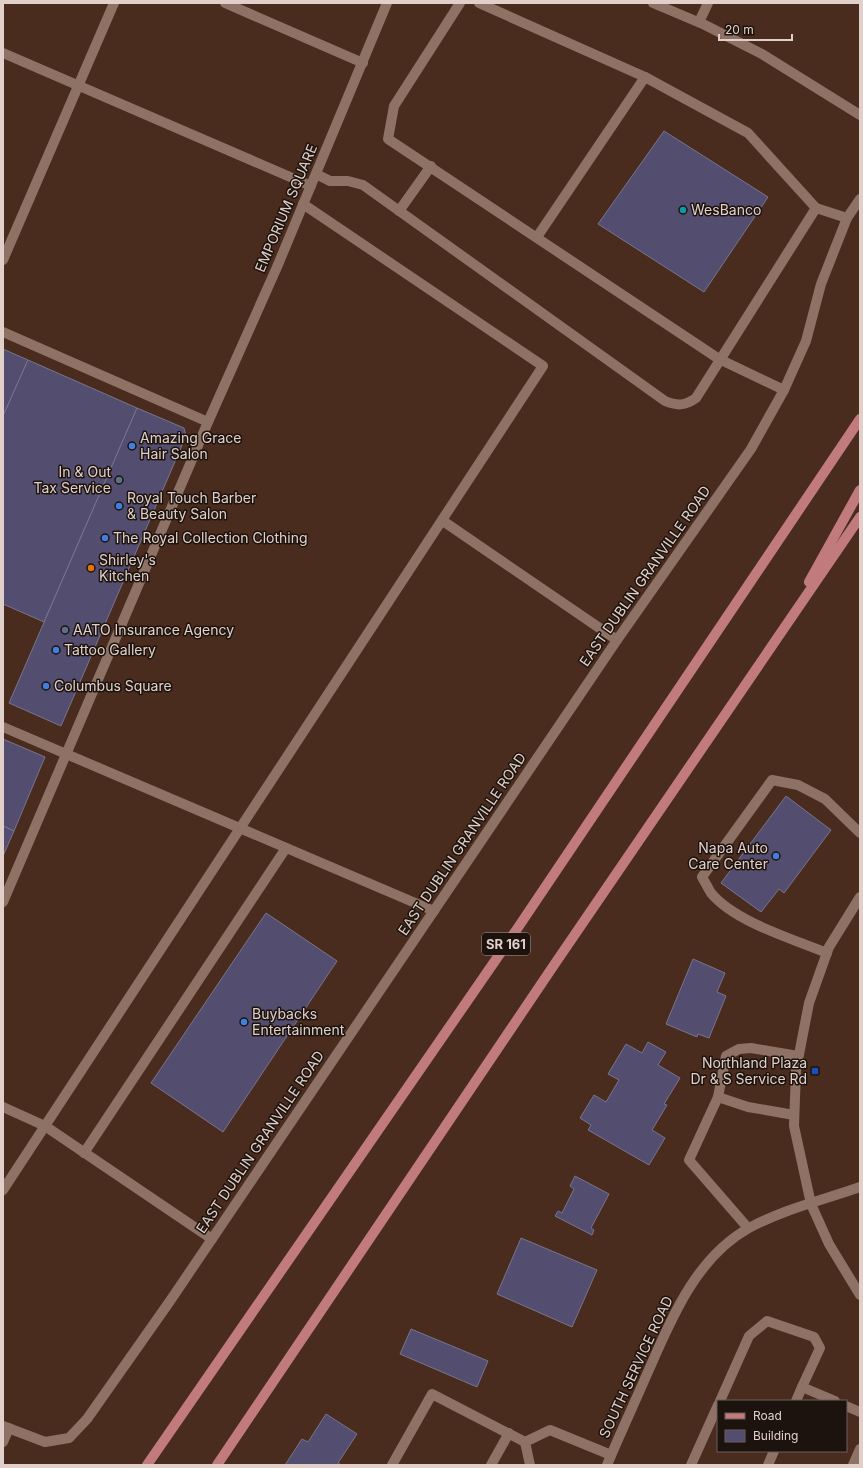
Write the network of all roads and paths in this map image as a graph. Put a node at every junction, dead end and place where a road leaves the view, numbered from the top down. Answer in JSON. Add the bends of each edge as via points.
{"nodes":[{"id":1,"x":114,"y":3,"type":"edge"},
{"id":2,"x":225,"y":3,"type":"edge"},
{"id":3,"x":387,"y":3,"type":"edge"},
{"id":4,"x":460,"y":3,"type":"edge"},
{"id":5,"x":479,"y":3,"type":"edge"},
{"id":6,"x":653,"y":3,"type":"edge"},
{"id":7,"x":708,"y":3,"type":"edge"},
{"id":8,"x":699,"y":22,"type":"junction"},
{"id":9,"x":3,"y":53,"type":"edge"},
{"id":10,"x":363,"y":62,"type":"junction"},
{"id":11,"x":644,"y":77,"type":"junction"},
{"id":12,"x":78,"y":86,"type":"junction"},
{"id":13,"x":860,"y":116,"type":"edge"},
{"id":14,"x":431,"y":166,"type":"junction"},
{"id":15,"x":316,"y":174,"type":"junction"},
{"id":16,"x":311,"y":186,"type":"junction"},
{"id":17,"x":860,"y":199,"type":"edge"},
{"id":18,"x":303,"y":204,"type":"junction"},
{"id":19,"x":816,"y":208,"type":"junction"},
{"id":20,"x":399,"y":211,"type":"junction"},
{"id":21,"x":848,"y":218,"type":"junction"},
{"id":22,"x":537,"y":237,"type":"junction"},
{"id":23,"x":3,"y":260,"type":"edge"},
{"id":24,"x":3,"y":332,"type":"edge"},
{"id":25,"x":719,"y":359,"type":"junction"},
{"id":26,"x":784,"y":390,"type":"junction"},
{"id":27,"x":860,"y":419,"type":"edge"},
{"id":28,"x":208,"y":422,"type":"junction"},
{"id":29,"x":860,"y":490,"type":"edge"},
{"id":30,"x":860,"y":517,"type":"edge"},
{"id":31,"x":443,"y":521,"type":"junction"},
{"id":32,"x":778,"y":638,"type":"junction"},
{"id":33,"x":617,"y":640,"type":"junction"},
{"id":34,"x":3,"y":727,"type":"edge"},
{"id":35,"x":66,"y":754,"type":"junction"},
{"id":36,"x":240,"y":828,"type":"junction"},
{"id":37,"x":860,"y":832,"type":"edge"},
{"id":38,"x":286,"y":848,"type":"junction"},
{"id":39,"x":860,"y":897,"type":"edge"},
{"id":40,"x":3,"y":902,"type":"edge"},
{"id":41,"x":434,"y":911,"type":"junction"},
{"id":42,"x":827,"y":953,"type":"junction"},
{"id":43,"x":798,"y":1056,"type":"junction"},
{"id":44,"x":718,"y":1097,"type":"junction"},
{"id":45,"x":3,"y":1107,"type":"edge"},
{"id":46,"x":794,"y":1115,"type":"junction"},
{"id":47,"x":45,"y":1126,"type":"junction"},
{"id":48,"x":84,"y":1153,"type":"junction"},
{"id":49,"x":860,"y":1187,"type":"edge"},
{"id":50,"x":3,"y":1190,"type":"edge"},
{"id":51,"x":811,"y":1204,"type":"junction"},
{"id":52,"x":748,"y":1228,"type":"junction"},
{"id":53,"x":212,"y":1239,"type":"junction"},
{"id":54,"x":860,"y":1295,"type":"edge"},
{"id":55,"x":802,"y":1387,"type":"junction"},
{"id":56,"x":720,"y":1400,"type":"edge"},
{"id":57,"x":796,"y":1400,"type":"edge"},
{"id":58,"x":833,"y":1400,"type":"edge"},
{"id":59,"x":847,"y":1406,"type":"edge"},
{"id":60,"x":717,"y":1407,"type":"edge"},
{"id":61,"x":860,"y":1412,"type":"edge"},
{"id":62,"x":6,"y":1427,"type":"edge"},
{"id":63,"x":509,"y":1433,"type":"junction"},
{"id":64,"x":3,"y":1442,"type":"edge"},
{"id":65,"x":526,"y":1442,"type":"junction"},
{"id":66,"x":860,"y":1449,"type":"edge"},
{"id":67,"x":774,"y":1452,"type":"edge"},
{"id":68,"x":611,"y":1455,"type":"junction"},
{"id":69,"x":147,"y":1465,"type":"edge"},
{"id":70,"x":216,"y":1465,"type":"edge"},
{"id":71,"x":392,"y":1465,"type":"edge"},
{"id":72,"x":491,"y":1465,"type":"edge"},
{"id":73,"x":530,"y":1465,"type":"edge"},
{"id":74,"x":607,"y":1465,"type":"edge"},
{"id":75,"x":691,"y":1465,"type":"edge"},
{"id":76,"x":768,"y":1465,"type":"edge"},
{"id":77,"x":853,"y":1465,"type":"edge"}],
"edges":[{"from":1,"to":12,"type":"street"},
{"from":2,"to":10,"type":"street"},
{"from":3,"to":10,"type":"street","name":"EMPORIUM SQUARE"},
{"from":4,"to":14,"type":"street","via":[[394,106],[388,139]]},
{"from":5,"to":11,"type":"street"},
{"from":6,"to":8,"type":"street"},
{"from":7,"to":8,"type":"street"},
{"from":8,"to":13,"type":"street","via":[[762,54]]},
{"from":9,"to":12,"type":"street"},
{"from":10,"to":15,"type":"street","name":"EMPORIUM SQUARE"},
{"from":11,"to":19,"type":"street","via":[[748,133]]},
{"from":11,"to":22,"type":"street"},
{"from":12,"to":16,"type":"street"},
{"from":12,"to":23,"type":"street"},
{"from":14,"to":20,"type":"street"},
{"from":14,"to":22,"type":"street"},
{"from":15,"to":16,"type":"street","name":"EMPORIUM SQUARE"},
{"from":15,"to":20,"type":"street","via":[[330,181],[348,181],[363,185]]},
{"from":16,"to":18,"type":"street","name":"EMPORIUM SQUARE"},
{"from":17,"to":21,"type":"street","name":"EAST DUBLIN GRANVILLE ROAD"},
{"from":18,"to":28,"type":"street","name":"EMPORIUM SQUARE"},
{"from":18,"to":31,"type":"street","via":[[543,366]]},
{"from":19,"to":21,"type":"street"},
{"from":19,"to":25,"type":"street"},
{"from":20,"to":25,"type":"street","via":[[675,406],[696,398]]},
{"from":21,"to":26,"type":"street","name":"EAST DUBLIN GRANVILLE ROAD","via":[[821,284],[806,341]]},
{"from":22,"to":25,"type":"street"},
{"from":24,"to":28,"type":"street"},
{"from":25,"to":26,"type":"street"},
{"from":26,"to":33,"type":"street","name":"EAST DUBLIN GRANVILLE ROAD","via":[[751,449]]},
{"from":27,"to":69,"type":"main road","number":"SR 161","via":[[517,929]]},
{"from":28,"to":35,"type":"street","name":"EMPORIUM SQUARE"},
{"from":29,"to":32,"type":"main road"},
{"from":30,"to":32,"type":"main road"},
{"from":31,"to":33,"type":"street"},
{"from":31,"to":36,"type":"street"},
{"from":32,"to":70,"type":"main road"},
{"from":33,"to":41,"type":"street","name":"EAST DUBLIN GRANVILLE ROAD"},
{"from":34,"to":35,"type":"street"},
{"from":35,"to":36,"type":"street"},
{"from":35,"to":40,"type":"street"},
{"from":36,"to":38,"type":"street"},
{"from":36,"to":47,"type":"street"},
{"from":37,"to":42,"type":"street","via":[[826,798],[798,784],[772,780],[702,876],[712,893],[736,913],[774,932]]},
{"from":38,"to":41,"type":"street"},
{"from":38,"to":48,"type":"street"},
{"from":39,"to":42,"type":"street"},
{"from":41,"to":53,"type":"street","name":"EAST DUBLIN GRANVILLE ROAD"},
{"from":42,"to":43,"type":"street","via":[[809,1003]]},
{"from":43,"to":44,"type":"street","via":[[751,1048],[739,1049],[726,1056]]},
{"from":43,"to":46,"type":"street"},
{"from":44,"to":46,"type":"street","via":[[748,1107]]},
{"from":44,"to":52,"type":"street","via":[[689,1160]]},
{"from":45,"to":47,"type":"street"},
{"from":46,"to":51,"type":"street","via":[[794,1126]]},
{"from":47,"to":48,"type":"street"},
{"from":47,"to":50,"type":"street"},
{"from":48,"to":53,"type":"street"},
{"from":49,"to":51,"type":"street","name":"SOUTH SERVICE ROAD"},
{"from":51,"to":52,"type":"street","name":"SOUTH SERVICE ROAD","via":[[783,1212]]},
{"from":51,"to":54,"type":"street","via":[[829,1244]]},
{"from":52,"to":68,"type":"street","name":"SOUTH SERVICE ROAD","via":[[719,1250],[695,1280],[674,1314]]},
{"from":53,"to":62,"type":"street","name":"EAST DUBLIN GRANVILLE ROAD","via":[[87,1419],[69,1438],[45,1442]]},
{"from":55,"to":56,"type":"street","via":[[820,1348],[814,1337],[767,1321],[749,1336]]},
{"from":55,"to":57,"type":"street"},
{"from":55,"to":58,"type":"street"},
{"from":59,"to":61,"type":"street"},
{"from":60,"to":75,"type":"street"},
{"from":62,"to":64,"type":"street"},
{"from":63,"to":65,"type":"street"},
{"from":63,"to":71,"type":"street","via":[[432,1394]]},
{"from":63,"to":72,"type":"street"},
{"from":65,"to":68,"type":"street","via":[[550,1430]]},
{"from":65,"to":73,"type":"street"},
{"from":66,"to":77,"type":"street"},
{"from":67,"to":76,"type":"street"},
{"from":68,"to":74,"type":"street","name":"SOUTH SERVICE ROAD"}]}
